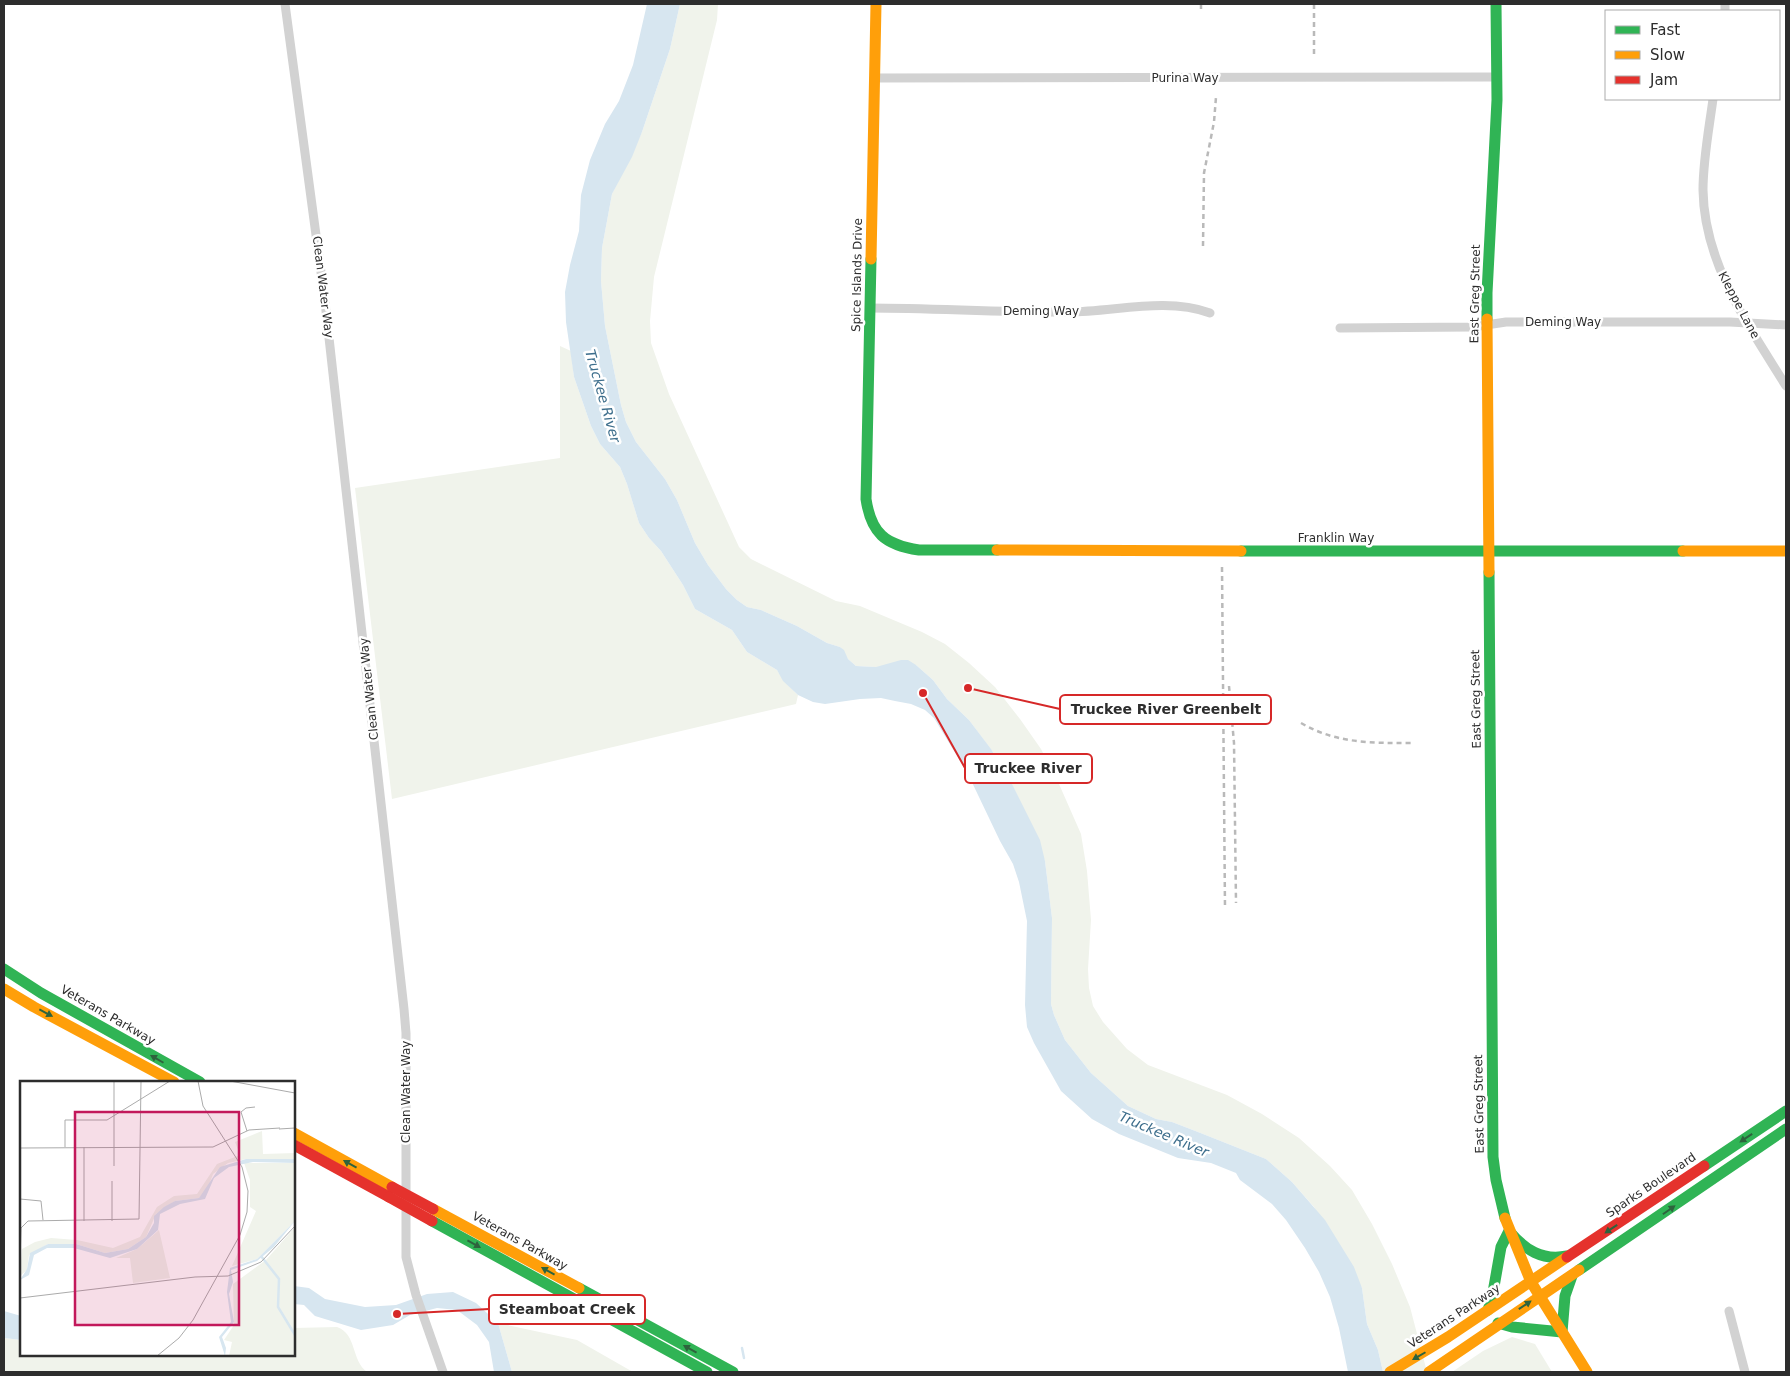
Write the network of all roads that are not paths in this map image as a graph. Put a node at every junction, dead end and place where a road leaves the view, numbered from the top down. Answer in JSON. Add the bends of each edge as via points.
{"nodes":[{"id":1,"x":285,"y":4,"type":"edge"},
{"id":2,"x":876,"y":4,"type":"edge"},
{"id":3,"x":1496,"y":4,"type":"edge"},
{"id":4,"x":1496,"y":77,"type":"junction"},
{"id":5,"x":874,"y":78,"type":"junction"},
{"id":6,"x":1713,"y":100,"type":"edge"},
{"id":7,"x":870,"y":308,"type":"junction"},
{"id":8,"x":1210,"y":313,"type":"dead end"},
{"id":9,"x":1488,"y":324,"type":"junction"},
{"id":10,"x":1749,"y":324,"type":"junction"},
{"id":11,"x":1786,"y":325,"type":"edge"},
{"id":12,"x":1340,"y":328,"type":"dead end"},
{"id":13,"x":1786,"y":386,"type":"edge"},
{"id":14,"x":887,"y":541,"type":"joint"},
{"id":15,"x":1489,"y":550,"type":"junction"},
{"id":16,"x":1786,"y":551,"type":"edge"},
{"id":17,"x":4,"y":969,"type":"edge"},
{"id":18,"x":4,"y":989,"type":"edge"},
{"id":19,"x":172,"y":1081,"type":"edge"},
{"id":20,"x":198,"y":1081,"type":"edge"},
{"id":21,"x":1786,"y":1111,"type":"edge"},
{"id":22,"x":1786,"y":1129,"type":"edge"},
{"id":23,"x":295,"y":1134,"type":"edge"},
{"id":24,"x":295,"y":1145,"type":"edge"},
{"id":25,"x":391,"y":1192,"type":"junction"},
{"id":26,"x":432,"y":1215,"type":"junction"},
{"id":27,"x":1509,"y":1231,"type":"junction"},
{"id":28,"x":1571,"y":1255,"type":"junction"},
{"id":29,"x":1572,"y":1276,"type":"junction"},
{"id":30,"x":1531,"y":1282,"type":"junction"},
{"id":31,"x":1541,"y":1295,"type":"junction"},
{"id":32,"x":1488,"y":1310,"type":"junction"},
{"id":33,"x":1729,"y":1311,"type":"dead end"},
{"id":34,"x":1498,"y":1323,"type":"junction"},
{"id":35,"x":1562,"y":1332,"type":"junction"},
{"id":36,"x":443,"y":1372,"type":"edge"},
{"id":37,"x":707,"y":1372,"type":"edge"},
{"id":38,"x":733,"y":1372,"type":"edge"},
{"id":39,"x":1390,"y":1372,"type":"edge"},
{"id":40,"x":1429,"y":1372,"type":"edge"},
{"id":41,"x":1587,"y":1372,"type":"edge"},
{"id":42,"x":1745,"y":1372,"type":"edge"}],
"edges":[{"from":1,"to":36,"type":"street","name":"Clean Water Way","via":[[325,302],[404,1009],[406,1250],[409,1272]]},
{"from":2,"to":5,"type":"main road","name":"Spice Islands Drive"},
{"from":3,"to":4,"type":"main road","name":"East Greg Street"},
{"from":4,"to":5,"type":"street","name":"Purina Way"},
{"from":4,"to":9,"type":"main road","name":"East Greg Street"},
{"from":5,"to":7,"type":"main road","name":"Spice Islands Drive"},
{"from":6,"to":10,"type":"street","name":"Kleppe Lane","via":[[1704,171],[1705,211],[1720,270]]},
{"from":7,"to":8,"type":"street","name":"Deming Way","via":[[1070,312],[1170,307],[1195,308]]},
{"from":7,"to":14,"type":"main road","name":"Spice Islands Drive","via":[[867,509],[875,528]]},
{"from":9,"to":10,"type":"street","name":"Deming Way"},
{"from":9,"to":12,"type":"street","name":"Deming Way","via":[[1473,327]]},
{"from":9,"to":15,"type":"main road","name":"East Greg Street"},
{"from":10,"to":11,"type":"street","name":"Deming Way"},
{"from":10,"to":13,"type":"street","name":"Kleppe Lane"},
{"from":14,"to":15,"type":"main road","name":"Franklin Way","via":[[897,547],[919,550]]},
{"from":15,"to":16,"type":"main road","name":"Franklin Way"},
{"from":15,"to":27,"type":"main road","name":"East Greg Street","via":[[1492,1139],[1496,1180]]},
{"from":20,"to":17,"type":"main road","name":"Veterans Parkway","one_way":true},
{"from":18,"to":19,"type":"main road","one_way":true},
{"from":21,"to":28,"type":"main road","name":"Sparks Boulevard","one_way":true},
{"from":29,"to":22,"type":"main road","one_way":true},
{"from":25,"to":23,"type":"main road","name":"Veterans Parkway","one_way":true},
{"from":24,"to":25,"type":"main road","name":"Veterans Parkway"},
{"from":25,"to":26,"type":"main road","name":"Veterans Parkway","bridge":true},
{"from":26,"to":37,"type":"main road","name":"Veterans Parkway","one_way":true},
{"from":38,"to":26,"type":"main road","name":"Veterans Parkway","one_way":true},
{"from":27,"to":28,"type":"main road","via":[[1531,1253],[1560,1258]]},
{"from":27,"to":30,"type":"main road","name":"East Greg Street"},
{"from":27,"to":32,"type":"main road","via":[[1501,1247]]},
{"from":28,"to":30,"type":"main road","name":"Sparks Boulevard"},
{"from":29,"to":31,"type":"main road"},
{"from":29,"to":35,"type":"main road","via":[[1568,1282]]},
{"from":30,"to":31,"type":"main road","name":"East Greg Street"},
{"from":30,"to":32,"type":"main road","name":"Veterans Parkway"},
{"from":34,"to":31,"type":"main road","one_way":true},
{"from":31,"to":35,"type":"main road","name":"East Greg Street"},
{"from":32,"to":39,"type":"main road","name":"Veterans Parkway","one_way":true},
{"from":33,"to":42,"type":"street"},
{"from":34,"to":35,"type":"main road"},
{"from":34,"to":40,"type":"main road"},
{"from":35,"to":41,"type":"main road","name":"East Greg Street"}]}
